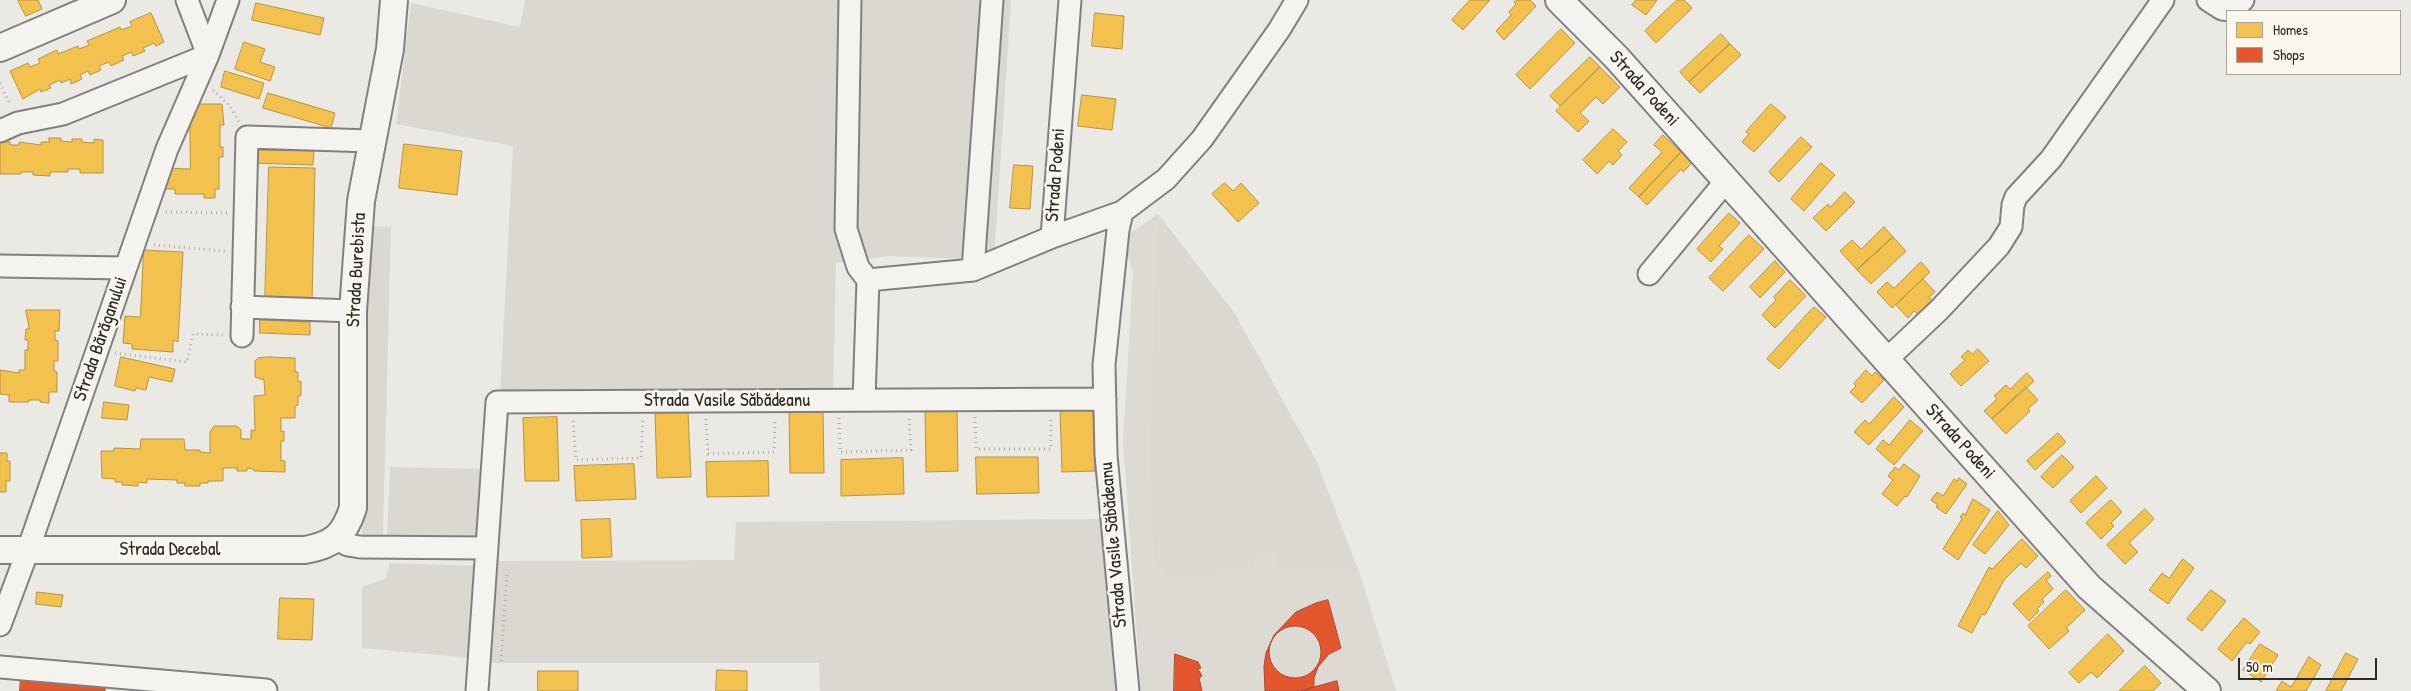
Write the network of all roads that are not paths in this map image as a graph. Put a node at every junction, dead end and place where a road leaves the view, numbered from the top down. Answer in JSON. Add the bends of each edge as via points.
{"nodes":[{"id":1,"x":112,"y":0,"type":"edge"},
{"id":2,"x":187,"y":0,"type":"edge"},
{"id":3,"x":228,"y":0,"type":"edge"},
{"id":4,"x":394,"y":0,"type":"edge"},
{"id":5,"x":850,"y":0,"type":"edge"},
{"id":6,"x":992,"y":0,"type":"edge"},
{"id":7,"x":1070,"y":0,"type":"edge"},
{"id":8,"x":1297,"y":0,"type":"edge"},
{"id":9,"x":1560,"y":0,"type":"edge"},
{"id":10,"x":2163,"y":0,"type":"edge"},
{"id":11,"x":2208,"y":0,"type":"edge"},
{"id":12,"x":2243,"y":0,"type":"edge"},
{"id":13,"x":0,"y":48,"type":"edge"},
{"id":14,"x":208,"y":55,"type":"junction"},
{"id":15,"x":9,"y":127,"type":"edge"},
{"id":16,"x":371,"y":141,"type":"junction"},
{"id":17,"x":1726,"y":181,"type":"junction"},
{"id":18,"x":1122,"y":212,"type":"junction"},
{"id":19,"x":1052,"y":237,"type":"junction"},
{"id":20,"x":0,"y":266,"type":"edge"},
{"id":21,"x":125,"y":268,"type":"junction"},
{"id":22,"x":973,"y":270,"type":"junction"},
{"id":23,"x":1649,"y":274,"type":"dead end"},
{"id":24,"x":868,"y":280,"type":"junction"},
{"id":25,"x":242,"y":307,"type":"junction"},
{"id":26,"x":353,"y":311,"type":"junction"},
{"id":27,"x":242,"y":336,"type":"road end"},
{"id":28,"x":1886,"y":360,"type":"junction"},
{"id":29,"x":1105,"y":398,"type":"junction"},
{"id":30,"x":864,"y":400,"type":"junction"},
{"id":31,"x":337,"y":539,"type":"junction"},
{"id":32,"x":487,"y":548,"type":"junction"},
{"id":33,"x":0,"y":550,"type":"edge"},
{"id":34,"x":28,"y":550,"type":"junction"},
{"id":35,"x":0,"y":625,"type":"edge"},
{"id":36,"x":0,"y":667,"type":"edge"},
{"id":37,"x":266,"y":690,"type":"edge"},
{"id":38,"x":477,"y":691,"type":"edge"},
{"id":39,"x":1128,"y":691,"type":"edge"},
{"id":40,"x":2207,"y":691,"type":"edge"}],
"edges":[{"from":1,"to":13,"type":"main road"},
{"from":2,"to":14,"type":"street"},
{"from":3,"to":14,"type":"street","name":"Strada Bărăganului"},
{"from":4,"to":16,"type":"main road","name":"Strada Burebista","via":[[390,49]]},
{"from":5,"to":24,"type":"street","via":[[846,229],[858,267]]},
{"from":6,"to":22,"type":"street"},
{"from":7,"to":19,"type":"street","name":"Strada Podeni"},
{"from":8,"to":18,"type":"street","name":"Strada Podeni","via":[[1202,139],[1166,179]]},
{"from":9,"to":17,"type":"main road","name":"Strada Podeni"},
{"from":10,"to":28,"type":"street","via":[[2051,159],[2016,197],[2011,227],[1999,246]]},
{"from":11,"to":12,"type":"street","via":[[2222,9],[2232,10]]},
{"from":14,"to":15,"type":"street","via":[[63,114]]},
{"from":14,"to":21,"type":"street","name":"Strada Bărăganului","via":[[167,149]]},
{"from":16,"to":25,"type":"street","via":[[247,137]]},
{"from":16,"to":26,"type":"main road","name":"Strada Burebista","via":[[361,201]]},
{"from":17,"to":23,"type":"street"},
{"from":17,"to":28,"type":"main road","name":"Strada Podeni"},
{"from":18,"to":19,"type":"street","name":"Strada Podeni"},
{"from":18,"to":29,"type":"street","name":"Strada Vasile Săbădeanu","via":[[1104,364]]},
{"from":19,"to":22,"type":"street"},
{"from":20,"to":21,"type":"street"},
{"from":21,"to":34,"type":"street","name":"Strada Bărăganului"},
{"from":22,"to":24,"type":"street"},
{"from":24,"to":30,"type":"street"},
{"from":25,"to":26,"type":"street"},
{"from":25,"to":27,"type":"street"},
{"from":26,"to":31,"type":"main road","name":"Strada Burebista","via":[[353,508]]},
{"from":28,"to":40,"type":"main road","name":"Strada Podeni","via":[[2089,587]]},
{"from":29,"to":30,"type":"street","name":"Strada Vasile Săbădeanu"},
{"from":29,"to":39,"type":"street","name":"Strada Vasile Săbădeanu","via":[[1106,455]]},
{"from":30,"to":32,"type":"street","name":"Strada Vasile Săbădeanu","via":[[497,402]]},
{"from":31,"to":32,"type":"street","via":[[360,547]]},
{"from":31,"to":34,"type":"main road","name":"Strada Decebal","via":[[324,547],[305,550]]},
{"from":32,"to":38,"type":"street","name":"Strada Vasile Săbădeanu"},
{"from":33,"to":34,"type":"main road","name":"Strada Decebal"},
{"from":34,"to":35,"type":"street","name":"Strada Bărăganului"},
{"from":36,"to":37,"type":"street"}]}
